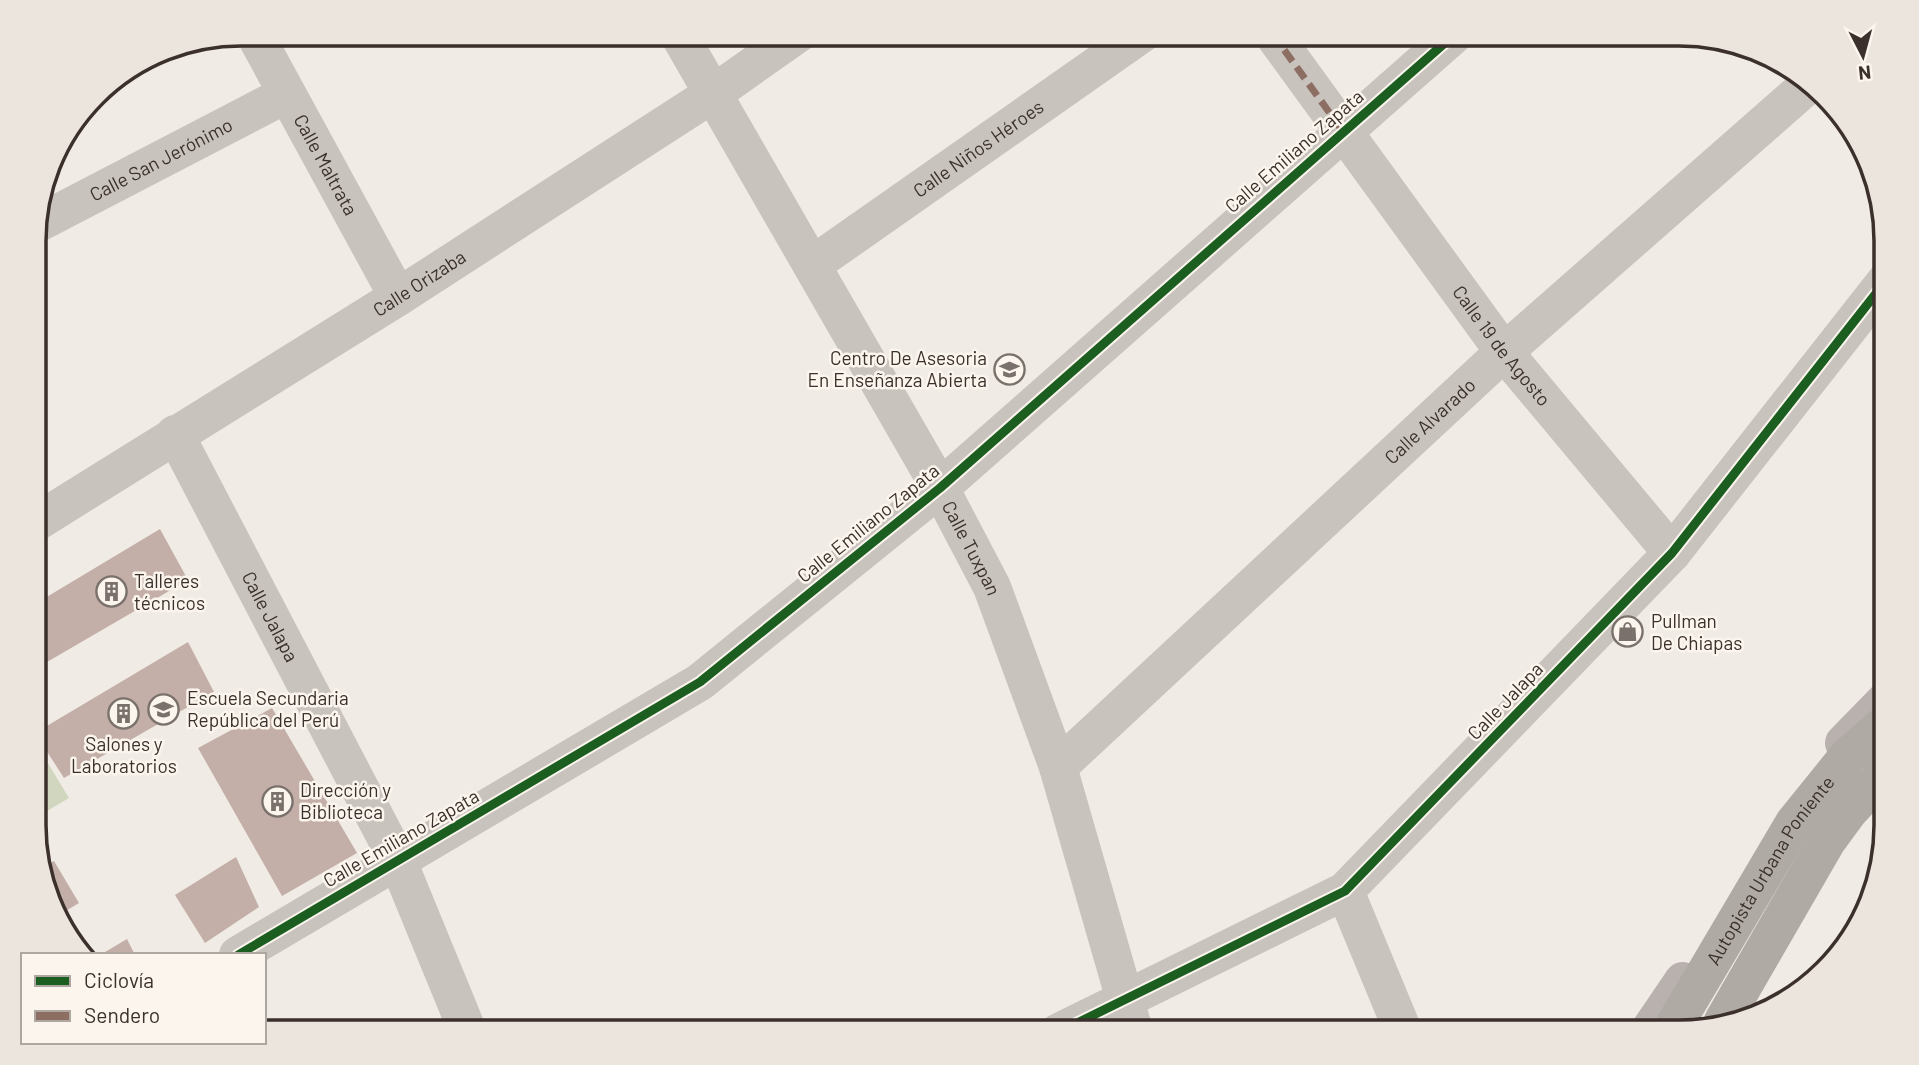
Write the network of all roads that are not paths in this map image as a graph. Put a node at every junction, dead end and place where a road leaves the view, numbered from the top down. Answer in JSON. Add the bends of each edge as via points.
{"nodes":[{"id":1,"x":261,"y":46,"type":"edge"},
{"id":2,"x":686,"y":46,"type":"edge"},
{"id":3,"x":781,"y":46,"type":"edge"},
{"id":4,"x":1125,"y":46,"type":"edge"},
{"id":5,"x":1281,"y":46,"type":"edge"},
{"id":6,"x":1441,"y":46,"type":"edge"},
{"id":7,"x":1802,"y":91,"type":"edge"},
{"id":8,"x":714,"y":93,"type":"junction"},
{"id":9,"x":287,"y":94,"type":"junction"},
{"id":10,"x":1342,"y":130,"type":"junction"},
{"id":11,"x":47,"y":219,"type":"edge"},
{"id":12,"x":813,"y":265,"type":"junction"},
{"id":13,"x":398,"y":297,"type":"junction"},
{"id":14,"x":1873,"y":297,"type":"edge"},
{"id":15,"x":1504,"y":352,"type":"junction"},
{"id":16,"x":176,"y":434,"type":"junction"},
{"id":17,"x":940,"y":488,"type":"junction"},
{"id":18,"x":45,"y":517,"type":"edge"},
{"id":19,"x":1672,"y":553,"type":"junction"},
{"id":20,"x":1873,"y":713,"type":"edge"},
{"id":21,"x":1873,"y":734,"type":"edge"},
{"id":22,"x":1058,"y":767,"type":"junction"},
{"id":23,"x":1873,"y":786,"type":"edge"},
{"id":24,"x":1873,"y":786,"type":"edge"},
{"id":25,"x":397,"y":859,"type":"junction"},
{"id":26,"x":1345,"y":891,"type":"junction"},
{"id":27,"x":241,"y":953,"type":"edge"},
{"id":28,"x":1742,"y":1008,"type":"edge"},
{"id":29,"x":1728,"y":1013,"type":"edge"},
{"id":30,"x":1129,"y":1017,"type":"edge"},
{"id":31,"x":1399,"y":1019,"type":"edge"},
{"id":32,"x":1657,"y":1019,"type":"edge"},
{"id":33,"x":1678,"y":1019,"type":"edge"},
{"id":34,"x":463,"y":1020,"type":"edge"}],
"edges":[{"from":1,"to":9,"type":"street","name":"Calle Maltrata"},
{"from":2,"to":8,"type":"street","name":"Calle Tuxpan"},
{"from":3,"to":8,"type":"street","name":"Calle Orizaba"},
{"from":4,"to":12,"type":"street","name":"Calle Niños Héroes"},
{"from":5,"to":10,"type":"street","name":"Calle 19 de Agosto"},
{"from":6,"to":10,"type":"street","name":"Calle Emiliano Zapata"},
{"from":7,"to":15,"type":"street","name":"Calle Alvarado"},
{"from":8,"to":12,"type":"street","name":"Calle Tuxpan"},
{"from":8,"to":13,"type":"street","name":"Calle Orizaba"},
{"from":9,"to":11,"type":"street","name":"Calle San Jerónimo"},
{"from":9,"to":13,"type":"street","name":"Calle Maltrata"},
{"from":10,"to":15,"type":"street","name":"Calle 19 de Agosto"},
{"from":10,"to":17,"type":"street","name":"Calle Emiliano Zapata"},
{"from":12,"to":17,"type":"street","name":"Calle Tuxpan"},
{"from":13,"to":16,"type":"street","name":"Calle Orizaba"},
{"from":14,"to":19,"type":"street","name":"Calle Jalapa"},
{"from":15,"to":19,"type":"street","name":"Calle 19 de Agosto"},
{"from":15,"to":22,"type":"street","name":"Calle Alvarado"},
{"from":16,"to":18,"type":"street","name":"Calle Orizaba"},
{"from":16,"to":25,"type":"street","name":"Calle Jalapa"},
{"from":17,"to":22,"type":"street","name":"Calle Tuxpan","via":[[992,587]]},
{"from":17,"to":25,"type":"street","name":"Calle Emiliano Zapata","via":[[700,682]]},
{"from":19,"to":26,"type":"street","name":"Calle Jalapa"},
{"from":20,"to":32,"type":"main road","via":[[1811,777]]},
{"from":21,"to":33,"type":"highway","name":"Autopista Urbana Poniente","via":[[1848,756],[1794,823]]},
{"from":22,"to":30,"type":"street","name":"Calle Tuxpan"},
{"from":23,"to":28,"type":"main road"},
{"from":24,"to":29,"type":"highway","name":"Autopista Urbana Poniente","via":[[1827,841]]},
{"from":25,"to":27,"type":"street","name":"Calle Emiliano Zapata"},
{"from":25,"to":34,"type":"street","name":"Calle Jalapa"},
{"from":26,"to":30,"type":"street","name":"Calle Jalapa"},
{"from":26,"to":31,"type":"street"}]}
